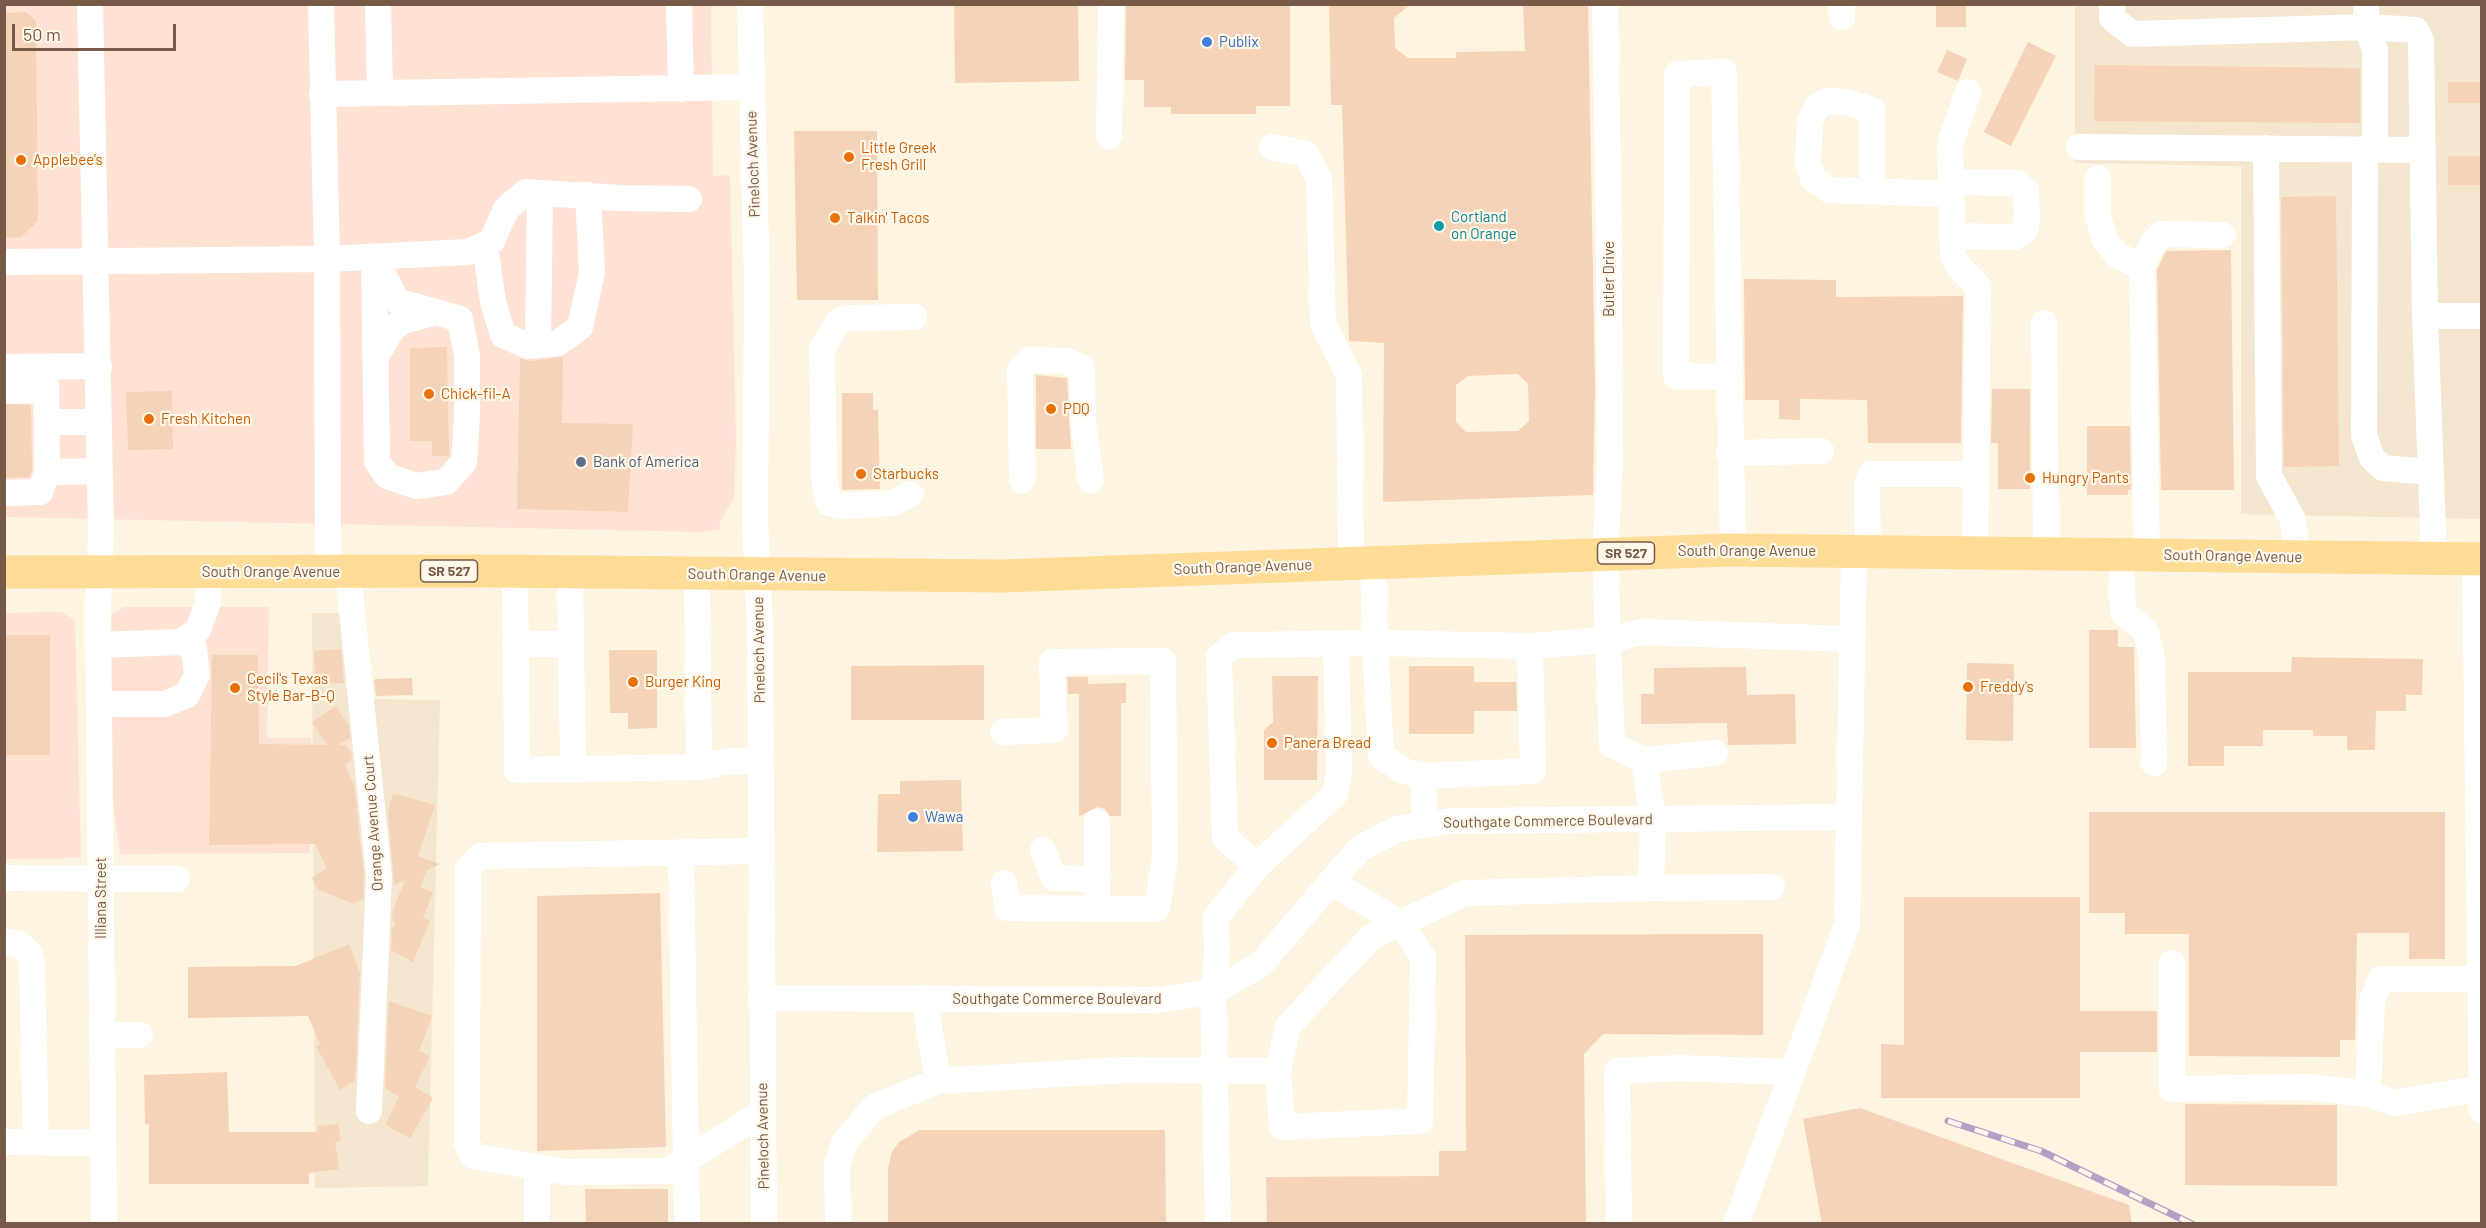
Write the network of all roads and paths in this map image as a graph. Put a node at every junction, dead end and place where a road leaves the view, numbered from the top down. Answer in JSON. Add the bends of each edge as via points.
{"nodes":[{"id":1,"x":90,"y":4,"type":"edge"},
{"id":2,"x":321,"y":4,"type":"edge"},
{"id":3,"x":378,"y":4,"type":"edge"},
{"id":4,"x":679,"y":4,"type":"edge"},
{"id":5,"x":750,"y":4,"type":"edge"},
{"id":6,"x":1111,"y":4,"type":"edge"},
{"id":7,"x":1605,"y":4,"type":"edge"},
{"id":8,"x":2112,"y":4,"type":"edge"},
{"id":9,"x":2367,"y":16,"type":"edge"},
{"id":10,"x":751,"y":87,"type":"junction"},
{"id":11,"x":681,"y":89,"type":"junction"},
{"id":12,"x":1968,"y":92,"type":"dead end"},
{"id":13,"x":380,"y":93,"type":"junction"},
{"id":14,"x":322,"y":94,"type":"junction"},
{"id":15,"x":1109,"y":136,"type":"dead end"},
{"id":16,"x":1272,"y":147,"type":"dead end"},
{"id":17,"x":2079,"y":147,"type":"dead end"},
{"id":18,"x":2266,"y":148,"type":"junction"},
{"id":19,"x":2370,"y":149,"type":"junction"},
{"id":20,"x":2421,"y":150,"type":"junction"},
{"id":21,"x":2098,"y":178,"type":"dead end"},
{"id":22,"x":1951,"y":188,"type":"junction"},
{"id":23,"x":1872,"y":190,"type":"dead end"},
{"id":24,"x":540,"y":193,"type":"junction"},
{"id":25,"x":588,"y":195,"type":"junction"},
{"id":26,"x":689,"y":199,"type":"dead end"},
{"id":27,"x":2222,"y":235,"type":"dead end"},
{"id":28,"x":1952,"y":236,"type":"junction"},
{"id":29,"x":485,"y":244,"type":"junction"},
{"id":30,"x":374,"y":257,"type":"junction"},
{"id":31,"x":97,"y":259,"type":"junction"},
{"id":32,"x":327,"y":259,"type":"junction"},
{"id":33,"x":4,"y":262,"type":"edge"},
{"id":34,"x":2142,"y":267,"type":"junction"},
{"id":35,"x":437,"y":312,"type":"junction"},
{"id":36,"x":2425,"y":316,"type":"junction"},
{"id":37,"x":2481,"y":316,"type":"edge"},
{"id":38,"x":914,"y":317,"type":"dead end"},
{"id":39,"x":2043,"y":323,"type":"dead end"},
{"id":40,"x":538,"y":345,"type":"junction"},
{"id":41,"x":375,"y":356,"type":"junction"},
{"id":42,"x":99,"y":366,"type":"junction"},
{"id":43,"x":1728,"y":377,"type":"junction"},
{"id":44,"x":46,"y":378,"type":"junction"},
{"id":45,"x":8,"y":379,"type":"edge"},
{"id":46,"x":47,"y":422,"type":"junction"},
{"id":47,"x":99,"y":422,"type":"junction"},
{"id":48,"x":1821,"y":451,"type":"dead end"},
{"id":49,"x":1729,"y":453,"type":"junction"},
{"id":50,"x":100,"y":471,"type":"junction"},
{"id":51,"x":47,"y":472,"type":"junction"},
{"id":52,"x":2430,"y":472,"type":"junction"},
{"id":53,"x":1976,"y":474,"type":"junction"},
{"id":54,"x":1022,"y":480,"type":"dead end"},
{"id":55,"x":1091,"y":480,"type":"dead end"},
{"id":56,"x":4,"y":493,"type":"edge"},
{"id":57,"x":910,"y":494,"type":"dead end"},
{"id":58,"x":1733,"y":550,"type":"junction"},
{"id":59,"x":1861,"y":550,"type":"junction"},
{"id":60,"x":1975,"y":552,"type":"junction"},
{"id":61,"x":1605,"y":553,"type":"junction"},
{"id":62,"x":2046,"y":553,"type":"junction"},
{"id":63,"x":2134,"y":554,"type":"junction"},
{"id":64,"x":2295,"y":557,"type":"junction"},
{"id":65,"x":2434,"y":559,"type":"junction"},
{"id":66,"x":2478,"y":559,"type":"edge"},
{"id":67,"x":1362,"y":562,"type":"junction"},
{"id":68,"x":4,"y":572,"type":"edge"},
{"id":69,"x":99,"y":572,"type":"junction"},
{"id":70,"x":209,"y":572,"type":"junction"},
{"id":71,"x":338,"y":572,"type":"junction"},
{"id":72,"x":515,"y":572,"type":"junction"},
{"id":73,"x":570,"y":572,"type":"junction"},
{"id":74,"x":697,"y":574,"type":"junction"},
{"id":75,"x":757,"y":575,"type":"junction"},
{"id":76,"x":1852,"y":639,"type":"junction"},
{"id":77,"x":1608,"y":640,"type":"junction"},
{"id":78,"x":181,"y":642,"type":"junction"},
{"id":79,"x":1375,"y":643,"type":"junction"},
{"id":80,"x":516,"y":644,"type":"junction"},
{"id":81,"x":571,"y":644,"type":"junction"},
{"id":82,"x":1336,"y":644,"type":"junction"},
{"id":83,"x":98,"y":645,"type":"junction"},
{"id":84,"x":1530,"y":646,"type":"junction"},
{"id":85,"x":99,"y":704,"type":"junction"},
{"id":86,"x":1003,"y":732,"type":"dead end"},
{"id":87,"x":1715,"y":753,"type":"dead end"},
{"id":88,"x":1644,"y":760,"type":"junction"},
{"id":89,"x":761,"y":761,"type":"junction"},
{"id":90,"x":2154,"y":763,"type":"dead end"},
{"id":91,"x":699,"y":767,"type":"junction"},
{"id":92,"x":573,"y":770,"type":"junction"},
{"id":93,"x":1423,"y":776,"type":"junction"},
{"id":94,"x":1848,"y":817,"type":"junction"},
{"id":95,"x":1653,"y":819,"type":"junction"},
{"id":96,"x":1097,"y":822,"type":"dead end"},
{"id":97,"x":1425,"y":825,"type":"junction"},
{"id":98,"x":1043,"y":850,"type":"dead end"},
{"id":99,"x":761,"y":851,"type":"junction"},
{"id":100,"x":681,"y":852,"type":"junction"},
{"id":101,"x":1257,"y":866,"type":"junction"},
{"id":102,"x":4,"y":878,"type":"edge"},
{"id":103,"x":101,"y":878,"type":"junction"},
{"id":104,"x":177,"y":879,"type":"dead end"},
{"id":105,"x":1098,"y":879,"type":"junction"},
{"id":106,"x":1331,"y":882,"type":"junction"},
{"id":107,"x":1004,"y":883,"type":"dead end"},
{"id":108,"x":1772,"y":887,"type":"dead end"},
{"id":109,"x":1651,"y":888,"type":"junction"},
{"id":110,"x":1097,"y":909,"type":"junction"},
{"id":111,"x":2480,"y":909,"type":"edge"},
{"id":112,"x":1402,"y":924,"type":"junction"},
{"id":113,"x":4,"y":942,"type":"edge"},
{"id":114,"x":2172,"y":963,"type":"dead end"},
{"id":115,"x":2480,"y":979,"type":"edge"},
{"id":116,"x":1213,"y":992,"type":"junction"},
{"id":117,"x":761,"y":998,"type":"junction"},
{"id":118,"x":924,"y":999,"type":"junction"},
{"id":119,"x":140,"y":1035,"type":"dead end"},
{"id":120,"x":102,"y":1036,"type":"junction"},
{"id":121,"x":1278,"y":1071,"type":"junction"},
{"id":122,"x":1215,"y":1072,"type":"junction"},
{"id":123,"x":1790,"y":1072,"type":"junction"},
{"id":124,"x":938,"y":1081,"type":"junction"},
{"id":125,"x":2481,"y":1088,"type":"edge"},
{"id":126,"x":2368,"y":1094,"type":"junction"},
{"id":127,"x":2481,"y":1110,"type":"edge"},
{"id":128,"x":369,"y":1111,"type":"dead end"},
{"id":129,"x":762,"y":1113,"type":"junction"},
{"id":130,"x":4,"y":1142,"type":"edge"},
{"id":131,"x":36,"y":1142,"type":"junction"},
{"id":132,"x":103,"y":1143,"type":"junction"},
{"id":133,"x":687,"y":1160,"type":"junction"},
{"id":134,"x":537,"y":1167,"type":"junction"},
{"id":135,"x":104,"y":1224,"type":"edge"},
{"id":136,"x":537,"y":1224,"type":"edge"},
{"id":137,"x":687,"y":1224,"type":"edge"},
{"id":138,"x":764,"y":1224,"type":"edge"},
{"id":139,"x":838,"y":1224,"type":"edge"},
{"id":140,"x":1218,"y":1224,"type":"edge"},
{"id":141,"x":1619,"y":1224,"type":"edge"},
{"id":142,"x":1736,"y":1224,"type":"edge"}],
"edges":[{"from":1,"to":31,"type":"street","name":"Illiana Street"},
{"from":2,"to":14,"type":"street","name":"Orange Avenue Court"},
{"from":3,"to":13,"type":"street"},
{"from":4,"to":11,"type":"street"},
{"from":5,"to":10,"type":"street","name":"Pineloch Avenue"},
{"from":6,"to":15,"type":"street"},
{"from":7,"to":61,"type":"street","name":"Butler Drive","via":[[1610,442]]},
{"from":8,"to":9,"type":"street","via":[[2112,18],[2132,34]]},
{"from":9,"to":19,"type":"street","via":[[2375,50]]},
{"from":9,"to":20,"type":"street","via":[[2416,30],[2421,40]]},
{"from":10,"to":11,"type":"street"},
{"from":10,"to":75,"type":"street","name":"Pineloch Avenue","via":[[757,286]]},
{"from":11,"to":13,"type":"street"},
{"from":12,"to":22,"type":"street","via":[[1950,144]]},
{"from":13,"to":14,"type":"street"},
{"from":14,"to":32,"type":"street","name":"Orange Avenue Court"},
{"from":16,"to":67,"type":"street","via":[[1306,154],[1319,180],[1323,324],[1349,375]]},
{"from":17,"to":18,"type":"street"},
{"from":18,"to":19,"type":"street"},
{"from":18,"to":64,"type":"street","via":[[2269,476],[2293,520]]},
{"from":19,"to":20,"type":"street"},
{"from":19,"to":52,"type":"street","via":[[2364,436],[2372,458],[2383,468]]},
{"from":20,"to":36,"type":"street"},
{"from":21,"to":34,"type":"street","via":[[2098,217],[2105,240],[2117,255]]},
{"from":22,"to":23,"type":"street"},
{"from":22,"to":28,"type":"street"},
{"from":22,"to":28,"type":"street","via":[[2017,183],[2026,191],[2027,221],[2025,230],[2014,237]]},
{"from":24,"to":25,"type":"street"},
{"from":24,"to":29,"type":"street","via":[[526,192],[506,209],[492,241]]},
{"from":24,"to":40,"type":"street"},
{"from":25,"to":26,"type":"street"},
{"from":25,"to":40,"type":"street","via":[[592,273],[580,327],[558,342]]},
{"from":27,"to":34,"type":"street","via":[[2162,234],[2152,244]]},
{"from":28,"to":53,"type":"street","via":[[1953,255],[1959,267],[1978,286]]},
{"from":29,"to":30,"type":"street","via":[[468,252]]},
{"from":29,"to":40,"type":"street","via":[[493,302],[503,336],[528,346]]},
{"from":30,"to":32,"type":"street"},
{"from":30,"to":35,"type":"street","via":[[397,301]]},
{"from":30,"to":41,"type":"street"},
{"from":31,"to":32,"type":"street"},
{"from":31,"to":33,"type":"street"},
{"from":31,"to":42,"type":"street","name":"Illiana Street"},
{"from":32,"to":71,"type":"street","name":"Orange Avenue Court"},
{"from":34,"to":63,"type":"street"},
{"from":35,"to":41,"type":"street","via":[[403,321],[393,328]]},
{"from":35,"to":41,"type":"street","via":[[460,319],[467,356],[464,462],[446,483],[406,483],[387,476],[377,461]]},
{"from":36,"to":37,"type":"street"},
{"from":36,"to":52,"type":"street"},
{"from":38,"to":57,"type":"street","via":[[839,321],[822,348],[824,478],[829,503],[893,503]]},
{"from":39,"to":62,"type":"street"},
{"from":42,"to":44,"type":"street"},
{"from":42,"to":47,"type":"street","name":"Illiana Street"},
{"from":43,"to":43,"type":"street","via":[[1676,375],[1677,74],[1724,72]]},
{"from":43,"to":49,"type":"street"},
{"from":44,"to":45,"type":"street"},
{"from":44,"to":46,"type":"street"},
{"from":46,"to":47,"type":"street"},
{"from":46,"to":51,"type":"street"},
{"from":47,"to":50,"type":"street","name":"Illiana Street"},
{"from":48,"to":49,"type":"street"},
{"from":49,"to":58,"type":"street"},
{"from":50,"to":51,"type":"street"},
{"from":50,"to":69,"type":"street","name":"Illiana Street"},
{"from":51,"to":56,"type":"street","via":[[40,492]]},
{"from":52,"to":65,"type":"street"},
{"from":53,"to":59,"type":"street","via":[[1871,474]]},
{"from":53,"to":60,"type":"street"},
{"from":54,"to":55,"type":"street","via":[[1020,369],[1030,360],[1066,361],[1082,368],[1083,423]]},
{"from":58,"to":59,"type":"main road","name":"South Orange Avenue","number":"SR 527"},
{"from":58,"to":61,"type":"main road","name":"South Orange Avenue","number":"SR 527"},
{"from":59,"to":60,"type":"main road","name":"South Orange Avenue","number":"SR 527"},
{"from":59,"to":76,"type":"street"},
{"from":60,"to":62,"type":"main road","name":"South Orange Avenue","number":"SR 527"},
{"from":61,"to":67,"type":"main road","name":"South Orange Avenue","number":"SR 527"},
{"from":61,"to":77,"type":"street","name":"Butler Drive"},
{"from":62,"to":63,"type":"main road","name":"South Orange Avenue","number":"SR 527"},
{"from":63,"to":64,"type":"main road","name":"South Orange Avenue","number":"SR 527"},
{"from":63,"to":90,"type":"street","via":[[2122,613],[2146,631],[2152,659]]},
{"from":64,"to":65,"type":"main road","name":"South Orange Avenue","number":"SR 527"},
{"from":65,"to":66,"type":"main road","name":"South Orange Avenue","number":"SR 527"},
{"from":66,"to":111,"type":"street"},
{"from":67,"to":75,"type":"main road","name":"South Orange Avenue","number":"SR 527","via":[[1002,576]]},
{"from":67,"to":79,"type":"street"},
{"from":68,"to":69,"type":"main road","name":"South Orange Avenue","number":"SR 527"},
{"from":69,"to":70,"type":"main road","name":"South Orange Avenue","number":"SR 527"},
{"from":69,"to":83,"type":"street","name":"Illiana Street"},
{"from":70,"to":71,"type":"main road","name":"South Orange Avenue","number":"SR 527"},
{"from":70,"to":78,"type":"street","via":[[208,602],[198,630]]},
{"from":71,"to":72,"type":"main road","name":"South Orange Avenue","number":"SR 527"},
{"from":71,"to":128,"type":"street","name":"Orange Avenue Court","via":[[379,876]]},
{"from":72,"to":73,"type":"main road","name":"South Orange Avenue","number":"SR 527"},
{"from":72,"to":80,"type":"street"},
{"from":73,"to":74,"type":"main road","name":"South Orange Avenue","number":"SR 527"},
{"from":73,"to":81,"type":"street"},
{"from":74,"to":75,"type":"main road","name":"South Orange Avenue","number":"SR 527"},
{"from":74,"to":91,"type":"street"},
{"from":75,"to":89,"type":"street","name":"Pineloch Avenue"},
{"from":76,"to":77,"type":"street","via":[[1642,632]]},
{"from":76,"to":94,"type":"street"},
{"from":77,"to":84,"type":"street"},
{"from":77,"to":88,"type":"street","name":"Butler Drive","via":[[1612,746]]},
{"from":78,"to":83,"type":"street"},
{"from":78,"to":85,"type":"street","via":[[194,648],[197,675],[187,695],[165,704]]},
{"from":79,"to":82,"type":"street"},
{"from":79,"to":84,"type":"street"},
{"from":79,"to":93,"type":"street","via":[[1381,756],[1404,771]]},
{"from":80,"to":81,"type":"street"},
{"from":80,"to":92,"type":"street","via":[[517,770]]},
{"from":81,"to":92,"type":"street"},
{"from":82,"to":101,"type":"street","via":[[1339,773],[1335,794]]},
{"from":82,"to":101,"type":"street","via":[[1233,645],[1219,657],[1225,838]]},
{"from":83,"to":85,"type":"street","name":"Illiana Street"},
{"from":84,"to":93,"type":"street","via":[[1533,771]]},
{"from":85,"to":103,"type":"street","name":"Illiana Street"},
{"from":86,"to":110,"type":"street","via":[[1054,730],[1052,662],[1163,661],[1165,858],[1157,909]]},
{"from":87,"to":88,"type":"street"},
{"from":88,"to":95,"type":"street"},
{"from":89,"to":91,"type":"street","via":[[729,761]]},
{"from":89,"to":99,"type":"street","name":"Pineloch Avenue"},
{"from":91,"to":92,"type":"street"},
{"from":93,"to":97,"type":"street"},
{"from":94,"to":95,"type":"street","name":"Southgate Commerce Boulevard"},
{"from":94,"to":123,"type":"street","via":[[1847,926]]},
{"from":95,"to":97,"type":"street","name":"Southgate Commerce Boulevard","via":[[1450,821]]},
{"from":95,"to":109,"type":"street"},
{"from":96,"to":105,"type":"street"},
{"from":97,"to":106,"type":"street","name":"Southgate Commerce Boulevard","via":[[1397,829],[1359,849]]},
{"from":98,"to":105,"type":"street","via":[[1054,878]]},
{"from":99,"to":100,"type":"street"},
{"from":99,"to":117,"type":"street","name":"Pineloch Avenue"},
{"from":100,"to":133,"type":"street"},
{"from":100,"to":134,"type":"street","via":[[480,856],[468,869],[467,1143],[473,1156]]},
{"from":101,"to":116,"type":"street","via":[[1216,917]]},
{"from":102,"to":103,"type":"street"},
{"from":103,"to":104,"type":"street"},
{"from":103,"to":120,"type":"street","name":"Illiana Street"},
{"from":105,"to":110,"type":"street"},
{"from":106,"to":112,"type":"street"},
{"from":106,"to":116,"type":"street","name":"Southgate Commerce Boulevard","via":[[1261,964]]},
{"from":107,"to":110,"type":"street","via":[[1007,909]]},
{"from":108,"to":109,"type":"street"},
{"from":109,"to":112,"type":"street","via":[[1465,893]]},
{"from":111,"to":115,"type":"street"},
{"from":112,"to":121,"type":"street","via":[[1371,937],[1288,1026]]},
{"from":112,"to":121,"type":"street","via":[[1424,957],[1420,1121],[1282,1127]]},
{"from":113,"to":131,"type":"street","via":[[20,944],[32,963]]},
{"from":114,"to":126,"type":"street","via":[[2172,1089],[2309,1087]]},
{"from":115,"to":125,"type":"street"},
{"from":115,"to":126,"type":"street","via":[[2381,979],[2372,1001]]},
{"from":116,"to":118,"type":"street","name":"Southgate Commerce Boulevard","via":[[1157,1000]]},
{"from":116,"to":122,"type":"street"},
{"from":117,"to":118,"type":"street","name":"Southgate Commerce Boulevard"},
{"from":117,"to":129,"type":"street","name":"Pineloch Avenue"},
{"from":118,"to":124,"type":"street"},
{"from":119,"to":120,"type":"street"},
{"from":120,"to":132,"type":"street","name":"Illiana Street"},
{"from":121,"to":122,"type":"street"},
{"from":122,"to":124,"type":"street","via":[[1125,1070]]},
{"from":122,"to":140,"type":"street"},
{"from":123,"to":141,"type":"street","via":[[1678,1068],[1617,1071]]},
{"from":123,"to":142,"type":"street"},
{"from":124,"to":139,"type":"street","via":[[874,1107],[844,1143],[837,1165]]},
{"from":125,"to":126,"type":"street","via":[[2395,1103]]},
{"from":125,"to":127,"type":"street"},
{"from":129,"to":133,"type":"street"},
{"from":129,"to":138,"type":"street","name":"Pineloch Avenue"},
{"from":130,"to":131,"type":"street"},
{"from":131,"to":132,"type":"street"},
{"from":132,"to":135,"type":"street","name":"Illiana Street"},
{"from":133,"to":134,"type":"street","via":[[668,1172],[566,1172]]},
{"from":133,"to":137,"type":"street"},
{"from":134,"to":136,"type":"street"}]}
